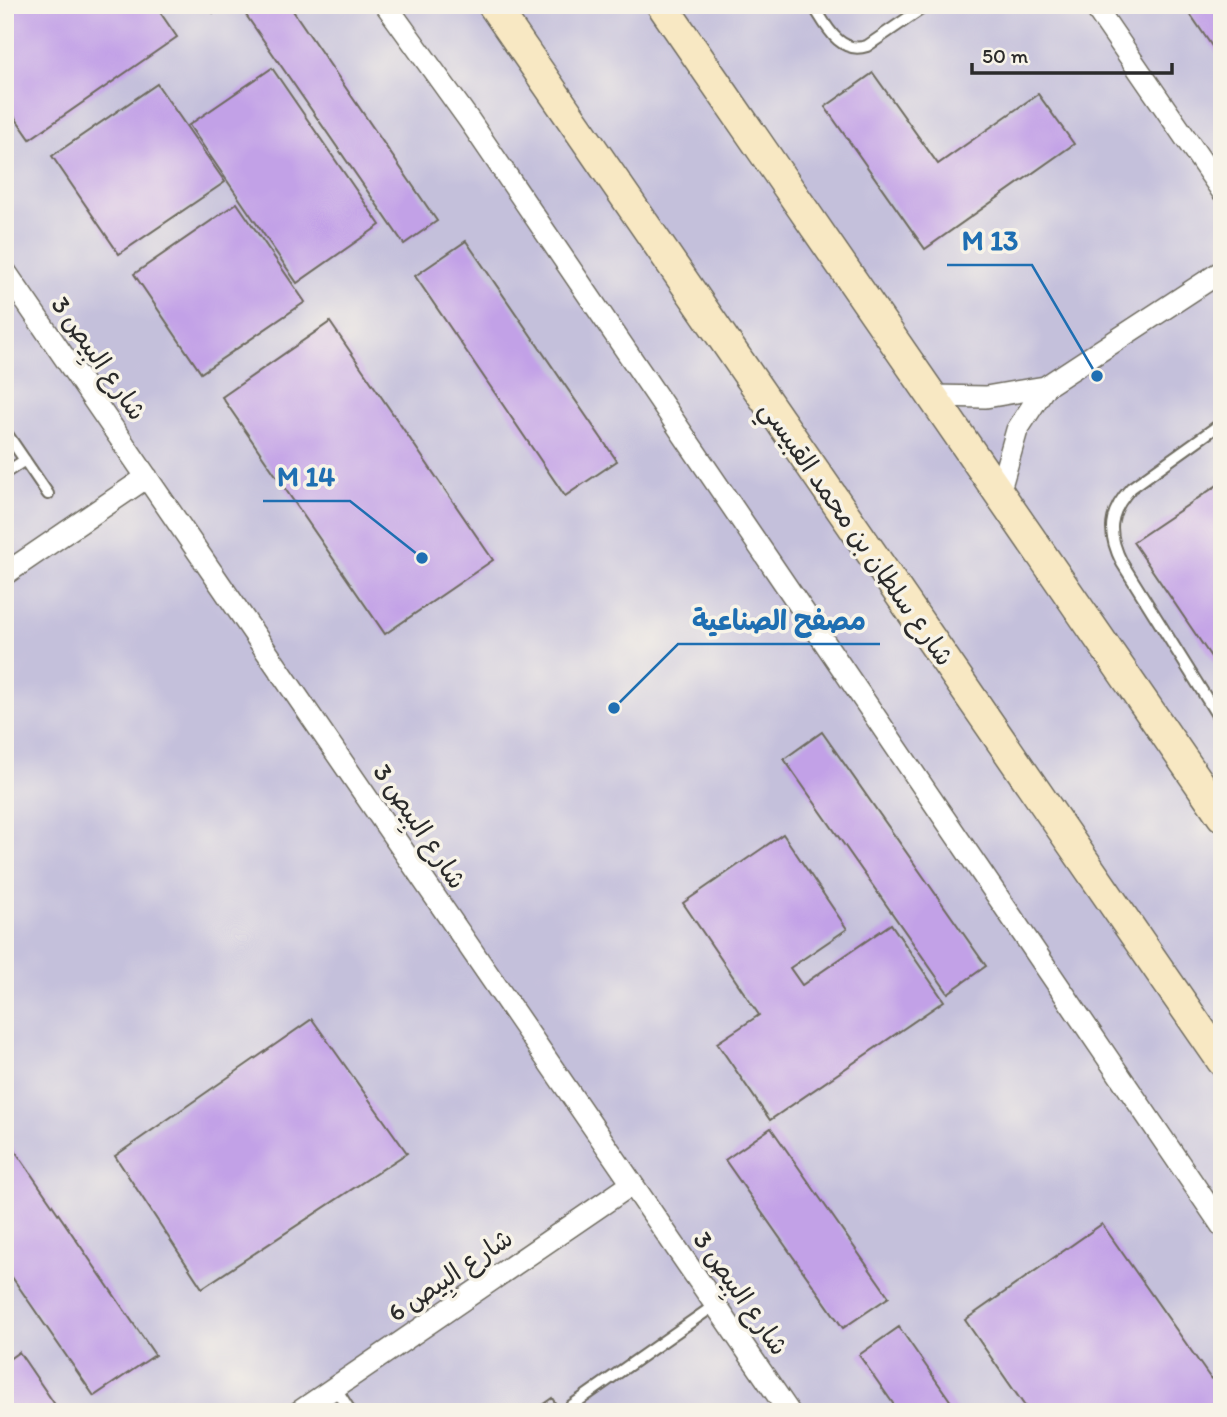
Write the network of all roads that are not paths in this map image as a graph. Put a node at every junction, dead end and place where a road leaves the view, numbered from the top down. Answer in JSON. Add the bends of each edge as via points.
{"nodes":[{"id":1,"x":386,"y":5,"type":"edge"},
{"id":2,"x":493,"y":5,"type":"edge"},
{"id":3,"x":662,"y":5,"type":"edge"},
{"id":4,"x":813,"y":5,"type":"edge"},
{"id":5,"x":927,"y":5,"type":"edge"},
{"id":6,"x":1094,"y":5,"type":"edge"},
{"id":7,"x":1222,"y":191,"type":"edge"},
{"id":8,"x":5,"y":271,"type":"edge"},
{"id":9,"x":1222,"y":271,"type":"edge"},
{"id":10,"x":1045,"y":387,"type":"junction"},
{"id":11,"x":933,"y":396,"type":"junction"},
{"id":12,"x":1222,"y":424,"type":"edge"},
{"id":13,"x":5,"y":431,"type":"edge"},
{"id":14,"x":25,"y":460,"type":"junction"},
{"id":15,"x":5,"y":473,"type":"edge"},
{"id":16,"x":147,"y":477,"type":"junction"},
{"id":17,"x":999,"y":493,"type":"junction"},
{"id":18,"x":48,"y":494,"type":"dead end"},
{"id":19,"x":5,"y":574,"type":"edge"},
{"id":20,"x":1222,"y":723,"type":"edge"},
{"id":21,"x":1222,"y":816,"type":"edge"},
{"id":22,"x":1222,"y":1061,"type":"edge"},
{"id":23,"x":632,"y":1184,"type":"junction"},
{"id":24,"x":1222,"y":1226,"type":"edge"},
{"id":25,"x":715,"y":1305,"type":"junction"},
{"id":26,"x":335,"y":1387,"type":"junction"},
{"id":27,"x":571,"y":1406,"type":"dead end"},
{"id":28,"x":299,"y":1412,"type":"edge"},
{"id":29,"x":351,"y":1412,"type":"edge"},
{"id":30,"x":789,"y":1412,"type":"edge"}],
"edges":[{"from":1,"to":24,"type":"street","via":[[469,120]]},
{"from":2,"to":22,"type":"main road","name":"شارع سلطان بن محمد القبيسي"},
{"from":3,"to":11,"type":"main road"},
{"from":4,"to":5,"type":"lane","via":[[835,38],[859,49]]},
{"from":6,"to":7,"type":"street"},
{"from":8,"to":16,"type":"street","name":"شارع البِيص 3"},
{"from":9,"to":10,"type":"street"},
{"from":10,"to":11,"type":"street","via":[[986,397]]},
{"from":10,"to":17,"type":"street","via":[[1017,430]]},
{"from":11,"to":17,"type":"main road"},
{"from":12,"to":20,"type":"lane","via":[[1131,488],[1113,515],[1111,532],[1122,563]]},
{"from":13,"to":14,"type":"lane"},
{"from":14,"to":15,"type":"lane"},
{"from":14,"to":18,"type":"lane"},
{"from":16,"to":19,"type":"street"},
{"from":16,"to":23,"type":"street","name":"شارع البِيص 3"},
{"from":17,"to":21,"type":"main road"},
{"from":23,"to":25,"type":"street","name":"شارع البِيص 3"},
{"from":23,"to":26,"type":"street","name":"شارع البِيص 6"},
{"from":25,"to":27,"type":"lane"},
{"from":25,"to":30,"type":"street","name":"شارع البِيص 3"},
{"from":26,"to":28,"type":"street","name":"شارع البِيص 6"},
{"from":26,"to":29,"type":"lane"}]}
